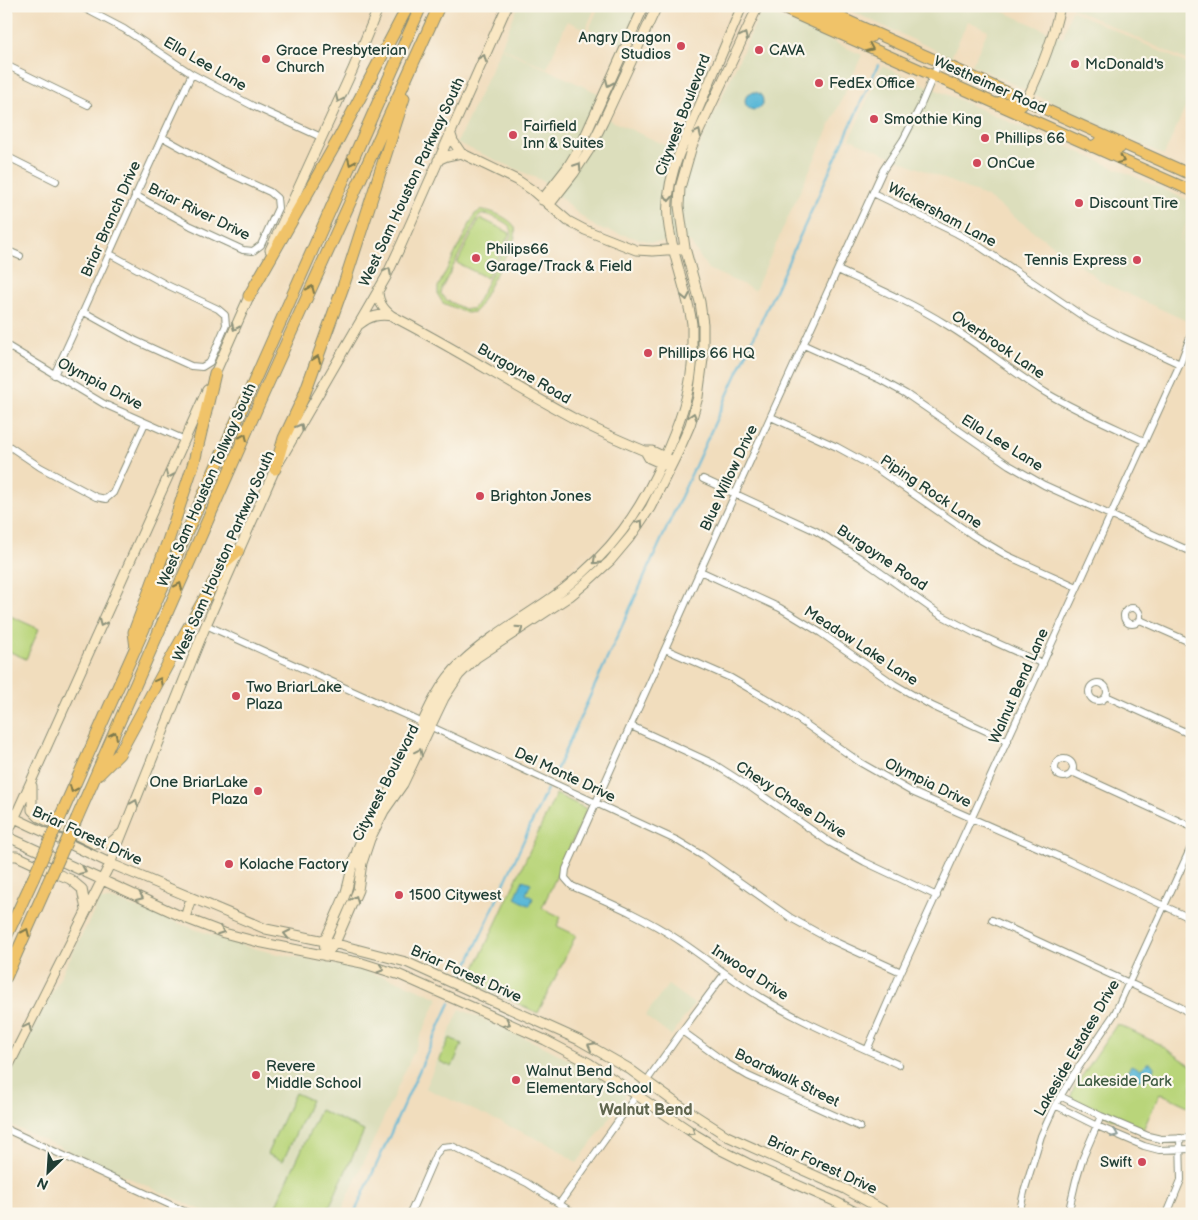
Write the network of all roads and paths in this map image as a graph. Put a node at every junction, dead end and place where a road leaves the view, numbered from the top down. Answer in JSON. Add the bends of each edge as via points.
{"nodes":[{"id":1,"x":8,"y":6,"type":"edge"},
{"id":2,"x":80,"y":6,"type":"edge"},
{"id":3,"x":379,"y":6,"type":"edge"},
{"id":4,"x":408,"y":6,"type":"edge"},
{"id":5,"x":421,"y":6,"type":"edge"},
{"id":6,"x":439,"y":6,"type":"edge"},
{"id":7,"x":507,"y":6,"type":"edge"},
{"id":8,"x":644,"y":6,"type":"edge"},
{"id":9,"x":657,"y":6,"type":"edge"},
{"id":10,"x":742,"y":6,"type":"edge"},
{"id":11,"x":758,"y":6,"type":"edge"},
{"id":12,"x":777,"y":6,"type":"edge"},
{"id":13,"x":796,"y":6,"type":"edge"},
{"id":14,"x":815,"y":6,"type":"edge"},
{"id":15,"x":1060,"y":6,"type":"edge"},
{"id":16,"x":6,"y":11,"type":"edge"},
{"id":17,"x":890,"y":40,"type":"junction"},
{"id":18,"x":628,"y":42,"type":"junction"},
{"id":19,"x":638,"y":47,"type":"junction"},
{"id":20,"x":420,"y":49,"type":"junction"},
{"id":21,"x":939,"y":62,"type":"junction"},
{"id":22,"x":6,"y":64,"type":"edge"},
{"id":23,"x":192,"y":74,"type":"junction"},
{"id":24,"x":932,"y":76,"type":"junction"},
{"id":25,"x":987,"y":100,"type":"junction"},
{"id":26,"x":1026,"y":101,"type":"junction"},
{"id":27,"x":88,"y":105,"type":"dead end"},
{"id":28,"x":1021,"y":116,"type":"junction"},
{"id":29,"x":594,"y":117,"type":"junction"},
{"id":30,"x":1065,"y":119,"type":"junction"},
{"id":31,"x":603,"y":122,"type":"junction"},
{"id":32,"x":450,"y":132,"type":"junction"},
{"id":33,"x":1100,"y":134,"type":"junction"},
{"id":34,"x":1066,"y":135,"type":"junction"},
{"id":35,"x":162,"y":137,"type":"junction"},
{"id":36,"x":321,"y":137,"type":"junction"},
{"id":37,"x":1092,"y":147,"type":"junction"},
{"id":38,"x":1141,"y":152,"type":"junction"},
{"id":39,"x":461,"y":153,"type":"junction"},
{"id":40,"x":6,"y":156,"type":"edge"},
{"id":41,"x":438,"y":160,"type":"junction"},
{"id":42,"x":1192,"y":175,"type":"edge"},
{"id":43,"x":56,"y":182,"type":"dead end"},
{"id":44,"x":1192,"y":191,"type":"edge"},
{"id":45,"x":873,"y":193,"type":"junction"},
{"id":46,"x":135,"y":195,"type":"junction"},
{"id":47,"x":546,"y":202,"type":"junction"},
{"id":48,"x":685,"y":248,"type":"junction"},
{"id":49,"x":6,"y":250,"type":"edge"},
{"id":50,"x":674,"y":250,"type":"junction"},
{"id":51,"x":110,"y":254,"type":"junction"},
{"id":52,"x":20,"y":256,"type":"dead end"},
{"id":53,"x":838,"y":270,"type":"junction"},
{"id":54,"x":378,"y":290,"type":"junction"},
{"id":55,"x":249,"y":296,"type":"junction"},
{"id":56,"x":84,"y":312,"type":"junction"},
{"id":57,"x":392,"y":316,"type":"junction"},
{"id":58,"x":355,"y":330,"type":"junction"},
{"id":59,"x":1192,"y":332,"type":"edge"},
{"id":60,"x":6,"y":345,"type":"edge"},
{"id":61,"x":804,"y":345,"type":"junction"},
{"id":62,"x":1180,"y":364,"type":"junction"},
{"id":63,"x":215,"y":373,"type":"junction"},
{"id":64,"x":54,"y":374,"type":"junction"},
{"id":65,"x":771,"y":417,"type":"junction"},
{"id":66,"x":146,"y":423,"type":"junction"},
{"id":67,"x":185,"y":440,"type":"junction"},
{"id":68,"x":1144,"y":440,"type":"junction"},
{"id":69,"x":6,"y":444,"type":"edge"},
{"id":70,"x":668,"y":462,"type":"junction"},
{"id":71,"x":275,"y":469,"type":"junction"},
{"id":72,"x":703,"y":479,"type":"dead end"},
{"id":73,"x":736,"y":494,"type":"junction"},
{"id":74,"x":1110,"y":515,"type":"junction"},
{"id":75,"x":238,"y":551,"type":"junction"},
{"id":76,"x":1192,"y":552,"type":"edge"},
{"id":77,"x":700,"y":571,"type":"junction"},
{"id":78,"x":1077,"y":587,"type":"junction"},
{"id":79,"x":1140,"y":620,"type":"dead end"},
{"id":80,"x":206,"y":625,"type":"junction"},
{"id":81,"x":1192,"y":643,"type":"edge"},
{"id":82,"x":136,"y":649,"type":"junction"},
{"id":83,"x":665,"y":649,"type":"junction"},
{"id":84,"x":1043,"y":664,"type":"junction"},
{"id":85,"x":1106,"y":696,"type":"dead end"},
{"id":86,"x":427,"y":725,"type":"junction"},
{"id":87,"x":630,"y":726,"type":"junction"},
{"id":88,"x":1192,"y":735,"type":"edge"},
{"id":89,"x":1008,"y":741,"type":"junction"},
{"id":90,"x":1072,"y":772,"type":"dead end"},
{"id":91,"x":94,"y":779,"type":"junction"},
{"id":92,"x":33,"y":780,"type":"junction"},
{"id":93,"x":596,"y":803,"type":"junction"},
{"id":94,"x":6,"y":814,"type":"edge"},
{"id":95,"x":15,"y":818,"type":"junction"},
{"id":96,"x":972,"y":819,"type":"junction"},
{"id":97,"x":1192,"y":827,"type":"edge"},
{"id":98,"x":124,"y":831,"type":"junction"},
{"id":99,"x":6,"y":836,"type":"edge"},
{"id":100,"x":1192,"y":845,"type":"edge"},
{"id":101,"x":6,"y":856,"type":"edge"},
{"id":102,"x":110,"y":864,"type":"junction"},
{"id":103,"x":103,"y":880,"type":"junction"},
{"id":104,"x":593,"y":895,"type":"joint"},
{"id":105,"x":937,"y":896,"type":"junction"},
{"id":106,"x":191,"y":898,"type":"junction"},
{"id":107,"x":1164,"y":905,"type":"junction"},
{"id":108,"x":86,"y":910,"type":"junction"},
{"id":109,"x":186,"y":918,"type":"junction"},
{"id":110,"x":1192,"y":919,"type":"edge"},
{"id":111,"x":992,"y":920,"type":"dead end"},
{"id":112,"x":6,"y":937,"type":"edge"},
{"id":113,"x":325,"y":941,"type":"junction"},
{"id":114,"x":335,"y":943,"type":"junction"},
{"id":115,"x":325,"y":956,"type":"junction"},
{"id":116,"x":406,"y":962,"type":"junction"},
{"id":117,"x":901,"y":972,"type":"junction"},
{"id":118,"x":725,"y":973,"type":"junction"},
{"id":119,"x":6,"y":976,"type":"edge"},
{"id":120,"x":400,"y":976,"type":"junction"},
{"id":121,"x":1129,"y":983,"type":"junction"},
{"id":122,"x":487,"y":998,"type":"junction"},
{"id":123,"x":482,"y":1011,"type":"junction"},
{"id":124,"x":1192,"y":1015,"type":"edge"},
{"id":125,"x":682,"y":1031,"type":"junction"},
{"id":126,"x":867,"y":1050,"type":"junction"},
{"id":127,"x":899,"y":1065,"type":"dead end"},
{"id":128,"x":6,"y":1071,"type":"edge"},
{"id":129,"x":646,"y":1082,"type":"junction"},
{"id":130,"x":637,"y":1095,"type":"junction"},
{"id":131,"x":1060,"y":1096,"type":"junction"},
{"id":132,"x":1055,"y":1105,"type":"junction"},
{"id":133,"x":1101,"y":1116,"type":"junction"},
{"id":134,"x":1097,"y":1126,"type":"junction"},
{"id":135,"x":860,"y":1127,"type":"dead end"},
{"id":136,"x":6,"y":1130,"type":"edge"},
{"id":137,"x":1180,"y":1138,"type":"junction"},
{"id":138,"x":1192,"y":1138,"type":"edge"},
{"id":139,"x":1192,"y":1148,"type":"edge"},
{"id":140,"x":1180,"y":1149,"type":"junction"},
{"id":141,"x":560,"y":1203,"type":"junction"},
{"id":142,"x":190,"y":1214,"type":"edge"},
{"id":143,"x":410,"y":1214,"type":"edge"},
{"id":144,"x":575,"y":1214,"type":"edge"},
{"id":145,"x":859,"y":1214,"type":"edge"},
{"id":146,"x":890,"y":1214,"type":"edge"},
{"id":147,"x":1019,"y":1214,"type":"edge"},
{"id":148,"x":1068,"y":1214,"type":"edge"},
{"id":149,"x":1167,"y":1214,"type":"edge"}],
"edges":[{"from":1,"to":16,"type":"main road"},
{"from":2,"to":23,"type":"street","name":"Ella Lee Lane","via":[[124,29]]},
{"from":3,"to":36,"type":"main road","one_way":true},
{"from":4,"to":55,"type":"highway","via":[[339,138]]},
{"from":5,"to":82,"type":"highway","name":"West Sam Houston Tollway South","one_way":true},
{"from":6,"to":20,"type":"highway","name":"West Sam Houston Tollway South"},
{"from":32,"to":7,"type":"main road","name":"West Sam Houston Parkway South","one_way":true},
{"from":8,"to":18,"type":"main road"},
{"from":9,"to":19,"type":"main road"},
{"from":10,"to":50,"type":"main road","name":"Citywest Boulevard","one_way":true,"via":[[674,168],[668,218]]},
{"from":48,"to":11,"type":"main road","name":"Citywest Boulevard","one_way":true,"via":[[680,188],[692,146]]},
{"from":12,"to":24,"type":"main road","name":"Westheimer Road","one_way":true},
{"from":13,"to":17,"type":"main road","via":[[858,34]]},
{"from":14,"to":17,"type":"main road","name":"Westheimer Road"},
{"from":15,"to":26,"type":"main road","via":[[1049,47]]},
{"from":17,"to":21,"type":"main road","name":"Westheimer Road"},
{"from":18,"to":19,"type":"main road"},
{"from":18,"to":29,"type":"main road","one_way":true},
{"from":19,"to":31,"type":"main road"},
{"from":71,"to":20,"type":"highway","one_way":true,"via":[[344,284]]},
{"from":91,"to":20,"type":"highway","name":"West Sam Houston Tollway South","one_way":true,"via":[[260,401]]},
{"from":21,"to":24,"type":"street","name":"Blue Willow Drive"},
{"from":21,"to":26,"type":"main road","name":"Westheimer Road"},
{"from":22,"to":27,"type":"street"},
{"from":23,"to":35,"type":"street","name":"Briar Branch Drive"},
{"from":23,"to":36,"type":"street","name":"Ella Lee Lane"},
{"from":24,"to":25,"type":"main road","name":"Westheimer Road"},
{"from":24,"to":45,"type":"street","name":"Blue Willow Drive","via":[[920,107]]},
{"from":25,"to":26,"type":"main road","via":[[1021,106]]},
{"from":25,"to":28,"type":"main road","name":"Westheimer Road"},
{"from":26,"to":30,"type":"main road","name":"Westheimer Road"},
{"from":28,"to":30,"type":"main road","via":[[1028,110]]},
{"from":28,"to":34,"type":"main road","name":"Westheimer Road"},
{"from":29,"to":31,"type":"main road"},
{"from":29,"to":47,"type":"main road"},
{"from":30,"to":33,"type":"main road","name":"Westheimer Road"},
{"from":47,"to":31,"type":"main road","one_way":true,"via":[[574,173]]},
{"from":32,"to":39,"type":"main road"},
{"from":32,"to":41,"type":"main road","name":"West Sam Houston Parkway South"},
{"from":33,"to":34,"type":"main road"},
{"from":33,"to":38,"type":"main road","name":"Westheimer Road"},
{"from":34,"to":37,"type":"main road","name":"Westheimer Road"},
{"from":35,"to":46,"type":"street","name":"Briar Branch Drive"},
{"from":35,"to":46,"type":"street","name":"Briar River Drive","via":[[270,192],[277,198],[278,208],[269,228],[261,245],[253,251],[243,250]]},
{"from":36,"to":55,"type":"main road"},
{"from":37,"to":38,"type":"main road","via":[[1100,142]]},
{"from":37,"to":44,"type":"main road","name":"Westheimer Road","one_way":true},
{"from":38,"to":42,"type":"main road","name":"Westheimer Road"},
{"from":39,"to":41,"type":"main road"},
{"from":39,"to":47,"type":"main road","via":[[517,180]]},
{"from":40,"to":43,"type":"street"},
{"from":54,"to":41,"type":"main road","name":"West Sam Houston Parkway South","one_way":true},
{"from":45,"to":53,"type":"street","name":"Blue Willow Drive"},
{"from":45,"to":62,"type":"street","name":"Wickersham Lane","via":[[976,244],[1087,319]]},
{"from":46,"to":51,"type":"street","name":"Briar Branch Drive"},
{"from":47,"to":50,"type":"main road","via":[[568,221],[636,250]]},
{"from":48,"to":50,"type":"main road"},
{"from":70,"to":48,"type":"main road","name":"Citywest Boulevard","one_way":true,"via":[[690,425],[703,359],[700,302]]},
{"from":49,"to":52,"type":"street"},
{"from":50,"to":70,"type":"main road","name":"Citywest Boulevard","one_way":true,"via":[[692,326],[692,365],[687,396]]},
{"from":51,"to":56,"type":"street","name":"Briar Branch Drive"},
{"from":51,"to":56,"type":"street","via":[[218,309],[225,315],[226,325],[219,342],[210,362],[202,367],[191,366]]},
{"from":53,"to":61,"type":"street","name":"Blue Willow Drive"},
{"from":53,"to":68,"type":"street","name":"Overbrook Lane","via":[[948,325],[1046,393]]},
{"from":54,"to":57,"type":"main road","name":"Burgoyne Road","via":[[382,306]]},
{"from":54,"to":58,"type":"main road","name":"West Sam Houston Parkway South"},
{"from":55,"to":63,"type":"main road","one_way":true},
{"from":56,"to":64,"type":"street","name":"Briar Branch Drive"},
{"from":57,"to":58,"type":"main road","via":[[373,316]]},
{"from":57,"to":70,"type":"main road","name":"Burgoyne Road","via":[[575,419],[645,451],[649,458]]},
{"from":71,"to":58,"type":"main road","name":"West Sam Houston Parkway South","one_way":true},
{"from":59,"to":62,"type":"street","name":"Walnut Bend Lane"},
{"from":60,"to":64,"type":"street","name":"Olympia Drive"},
{"from":61,"to":65,"type":"street","name":"Blue Willow Drive"},
{"from":61,"to":74,"type":"street","name":"Ella Lee Lane","via":[[879,379],[906,394],[1009,466]]},
{"from":62,"to":68,"type":"street","name":"Walnut Bend Lane"},
{"from":63,"to":67,"type":"main road"},
{"from":63,"to":82,"type":"highway","via":[[194,462],[134,632]]},
{"from":64,"to":66,"type":"street","name":"Olympia Drive","via":[[104,404]]},
{"from":65,"to":73,"type":"street","name":"Blue Willow Drive"},
{"from":65,"to":78,"type":"street","name":"Piping Rock Lane","via":[[877,469],[1008,556]]},
{"from":66,"to":67,"type":"street","name":"Olympia Drive"},
{"from":66,"to":69,"type":"street","via":[[113,493],[106,499],[96,497],[40,467]]},
{"from":67,"to":92,"type":"main road","one_way":true},
{"from":68,"to":74,"type":"street","name":"Walnut Bend Lane"},
{"from":70,"to":86,"type":"main road","name":"Citywest Boulevard","via":[[605,552],[563,589],[460,663],[435,697]]},
{"from":71,"to":75,"type":"main road","name":"West Sam Houston Parkway South"},
{"from":72,"to":73,"type":"street","name":"Burgoyne Road"},
{"from":73,"to":77,"type":"street","name":"Blue Willow Drive"},
{"from":73,"to":84,"type":"street","name":"Burgoyne Road","via":[[816,531],[940,614]]},
{"from":74,"to":76,"type":"street","name":"Ella Lee Lane"},
{"from":74,"to":78,"type":"street","name":"Walnut Bend Lane"},
{"from":75,"to":80,"type":"main road","name":"West Sam Houston Parkway South"},
{"from":91,"to":75,"type":"highway","one_way":true,"via":[[119,754],[225,562]]},
{"from":77,"to":83,"type":"street","name":"Blue Willow Drive"},
{"from":77,"to":89,"type":"street","name":"Meadow Lake Lane","via":[[780,608],[894,684],[932,706]]},
{"from":78,"to":84,"type":"street","name":"Walnut Bend Lane"},
{"from":79,"to":81,"type":"street"},
{"from":80,"to":86,"type":"street","name":"Del Monte Drive"},
{"from":98,"to":80,"type":"main road","name":"West Sam Houston Parkway South","one_way":true},
{"from":82,"to":112,"type":"highway","name":"West Sam Houston Tollway South","one_way":true,"bridge":true},
{"from":83,"to":87,"type":"street","name":"Blue Willow Drive"},
{"from":83,"to":96,"type":"street","name":"Olympia Drive","via":[[731,678],[781,706],[886,777]]},
{"from":84,"to":89,"type":"street","name":"Walnut Bend Lane"},
{"from":85,"to":88,"type":"street"},
{"from":86,"to":93,"type":"street","name":"Del Monte Drive"},
{"from":86,"to":113,"type":"main road","name":"Citywest Boulevard","via":[[363,837],[346,892]]},
{"from":114,"to":86,"type":"main road","name":"Citywest Boulevard","one_way":true,"via":[[358,890],[370,839],[403,784]]},
{"from":87,"to":93,"type":"street","name":"Blue Willow Drive"},
{"from":87,"to":105,"type":"street","name":"Chevy Chase Drive","via":[[714,764],[829,842]]},
{"from":89,"to":96,"type":"street","name":"Walnut Bend Lane"},
{"from":90,"to":97,"type":"street"},
{"from":119,"to":91,"type":"highway","name":"West Sam Houston Tollway South","one_way":true,"bridge":true},
{"from":92,"to":95,"type":"main road"},
{"from":92,"to":98,"type":"main road","via":[[32,810],[39,818],[95,844],[110,842]]},
{"from":93,"to":104,"type":"street","name":"Blue Willow Drive","via":[[566,869],[565,878],[572,886]]},
{"from":93,"to":117,"type":"street","name":"Del Monte Drive","via":[[678,841],[791,918]]},
{"from":94,"to":95,"type":"main road","name":"Briar Forest Drive"},
{"from":95,"to":99,"type":"main road"},
{"from":95,"to":102,"type":"main road","name":"Briar Forest Drive"},
{"from":96,"to":105,"type":"street","name":"Walnut Bend Lane"},
{"from":96,"to":107,"type":"street","name":"Olympia Drive"},
{"from":98,"to":102,"type":"main road","name":"West Sam Houston Parkway South"},
{"from":99,"to":103,"type":"main road","name":"Briar Forest Drive","one_way":true},
{"from":100,"to":107,"type":"street","name":"Lakeside Estates Drive"},
{"from":101,"to":108,"type":"main road","via":[[17,856],[70,880],[82,889]]},
{"from":102,"to":103,"type":"main road","name":"West Sam Houston Parkway South"},
{"from":102,"to":106,"type":"main road","name":"Briar Forest Drive"},
{"from":103,"to":108,"type":"main road","name":"West Sam Houston Parkway South"},
{"from":103,"to":109,"type":"main road","name":"Briar Forest Drive","one_way":true},
{"from":104,"to":118,"type":"street","name":"Inwood Drive","via":[[633,913],[677,939]]},
{"from":105,"to":117,"type":"street","name":"Walnut Bend Lane"},
{"from":106,"to":109,"type":"main road"},
{"from":113,"to":106,"type":"main road","name":"Briar Forest Drive","one_way":true,"via":[[266,929]]},
{"from":107,"to":110,"type":"street","name":"Olympia Drive"},
{"from":107,"to":121,"type":"street","name":"Lakeside Estates Drive"},
{"from":128,"to":108,"type":"main road","name":"West Sam Houston Parkway South","one_way":true},
{"from":109,"to":115,"type":"main road","name":"Briar Forest Drive","one_way":true,"via":[[241,938]]},
{"from":111,"to":121,"type":"street"},
{"from":113,"to":114,"type":"main road","name":"Briar Forest Drive"},
{"from":113,"to":115,"type":"main road","name":"Citywest Boulevard"},
{"from":114,"to":115,"type":"main road","name":"Citywest Boulevard"},
{"from":114,"to":116,"type":"main road","name":"Briar Forest Drive"},
{"from":115,"to":120,"type":"main road","name":"Briar Forest Drive","one_way":true,"via":[[362,963]]},
{"from":116,"to":120,"type":"main road"},
{"from":116,"to":122,"type":"main road","name":"Briar Forest Drive"},
{"from":117,"to":126,"type":"street","name":"Walnut Bend Lane"},
{"from":118,"to":125,"type":"street"},
{"from":118,"to":126,"type":"street","name":"Inwood Drive","via":[[796,1017]]},
{"from":120,"to":123,"type":"main road","name":"Briar Forest Drive"},
{"from":121,"to":124,"type":"street"},
{"from":121,"to":131,"type":"street","name":"Lakeside Estates Drive","via":[[1116,1012]]},
{"from":122,"to":123,"type":"main road"},
{"from":129,"to":122,"type":"main road","name":"Briar Forest Drive","one_way":true,"via":[[579,1040]]},
{"from":123,"to":130,"type":"main road","name":"Briar Forest Drive","one_way":true,"via":[[589,1063]]},
{"from":125,"to":129,"type":"street"},
{"from":125,"to":135,"type":"street","name":"Boardwalk Street","via":[[748,1076]]},
{"from":126,"to":127,"type":"street","name":"Inwood Drive"},
{"from":129,"to":130,"type":"street"},
{"from":129,"to":146,"type":"main road","name":"Briar Forest Drive","via":[[727,1136],[845,1189]]},
{"from":130,"to":141,"type":"street"},
{"from":130,"to":145,"type":"main road","name":"Briar Forest Drive","one_way":true,"via":[[720,1149]]},
{"from":131,"to":132,"type":"street","name":"Lakeside Estates Drive"},
{"from":131,"to":133,"type":"street"},
{"from":132,"to":134,"type":"street"},
{"from":132,"to":147,"type":"street","name":"Lakeside Estates Drive","via":[[1041,1136]]},
{"from":133,"to":134,"type":"street"},
{"from":133,"to":137,"type":"street","via":[[1148,1136]]},
{"from":134,"to":140,"type":"street","one_way":true,"via":[[1144,1146],[1159,1150]]},
{"from":134,"to":148,"type":"street","via":[[1082,1160]]},
{"from":136,"to":142,"type":"street"},
{"from":137,"to":138,"type":"street"},
{"from":137,"to":140,"type":"street"},
{"from":139,"to":140,"type":"street"},
{"from":140,"to":149,"type":"street","via":[[1181,1180]]},
{"from":141,"to":143,"type":"street","via":[[452,1146],[442,1147],[436,1154]]},
{"from":141,"to":144,"type":"street"}]}
